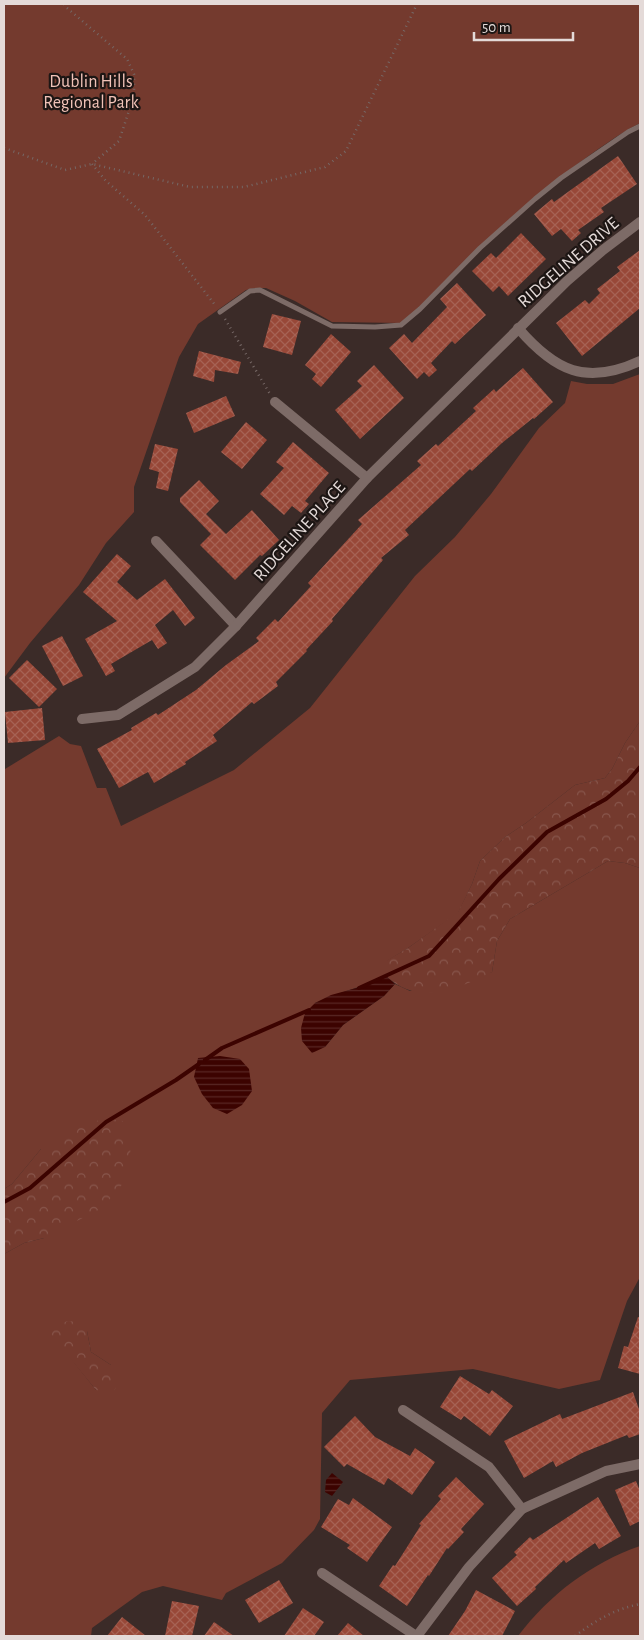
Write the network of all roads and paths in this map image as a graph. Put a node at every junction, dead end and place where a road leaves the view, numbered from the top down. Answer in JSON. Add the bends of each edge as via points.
{"nodes":[{"id":1,"x":64,"y":4,"type":"edge"},
{"id":2,"x":418,"y":4,"type":"edge"},
{"id":3,"x":640,"y":126,"type":"edge"},
{"id":4,"x":4,"y":148,"type":"edge"},
{"id":5,"x":92,"y":164,"type":"junction"},
{"id":6,"x":640,"y":222,"type":"edge"},
{"id":7,"x":220,"y":312,"type":"junction"},
{"id":8,"x":518,"y":328,"type":"junction"},
{"id":9,"x":640,"y":361,"type":"edge"},
{"id":10,"x":275,"y":402,"type":"joint"},
{"id":11,"x":367,"y":478,"type":"junction"},
{"id":12,"x":156,"y":540,"type":"dead end"},
{"id":13,"x":236,"y":626,"type":"junction"},
{"id":14,"x":82,"y":719,"type":"dead end"},
{"id":15,"x":403,"y":1410,"type":"dead end"},
{"id":16,"x":640,"y":1464,"type":"edge"},
{"id":17,"x":522,"y":1509,"type":"junction"},
{"id":18,"x":322,"y":1573,"type":"dead end"},
{"id":19,"x":640,"y":1604,"type":"edge"},
{"id":20,"x":416,"y":1636,"type":"edge"},
{"id":21,"x":576,"y":1636,"type":"edge"}],
"edges":[{"from":1,"to":5,"type":"path","via":[[127,59],[134,74],[130,108],[119,141]]},
{"from":2,"to":5,"type":"path","via":[[346,151],[325,167],[244,187],[190,187]]},
{"from":3,"to":7,"type":"lane","via":[[534,199],[401,326],[332,326],[260,290],[250,291]]},
{"from":4,"to":5,"type":"path","via":[[65,170]]},
{"from":5,"to":7,"type":"path","via":[[106,181],[145,215]]},
{"from":6,"to":8,"type":"street","name":"RIDGELINE DRIVE","via":[[602,250]]},
{"from":7,"to":10,"type":"path"},
{"from":8,"to":9,"type":"street","via":[[554,362],[574,372],[621,370]]},
{"from":8,"to":11,"type":"street","name":"RIDGELINE PLACE"},
{"from":10,"to":11,"type":"street"},
{"from":11,"to":13,"type":"street","name":"RIDGELINE PLACE"},
{"from":12,"to":13,"type":"street"},
{"from":13,"to":14,"type":"street","name":"RIDGELINE PLACE","via":[[195,667],[118,715]]},
{"from":15,"to":17,"type":"street","via":[[489,1467]]},
{"from":16,"to":17,"type":"street","via":[[606,1471]]},
{"from":17,"to":20,"type":"street","via":[[469,1567]]},
{"from":18,"to":20,"type":"street"},
{"from":19,"to":21,"type":"path","via":[[612,1612]]}]}
